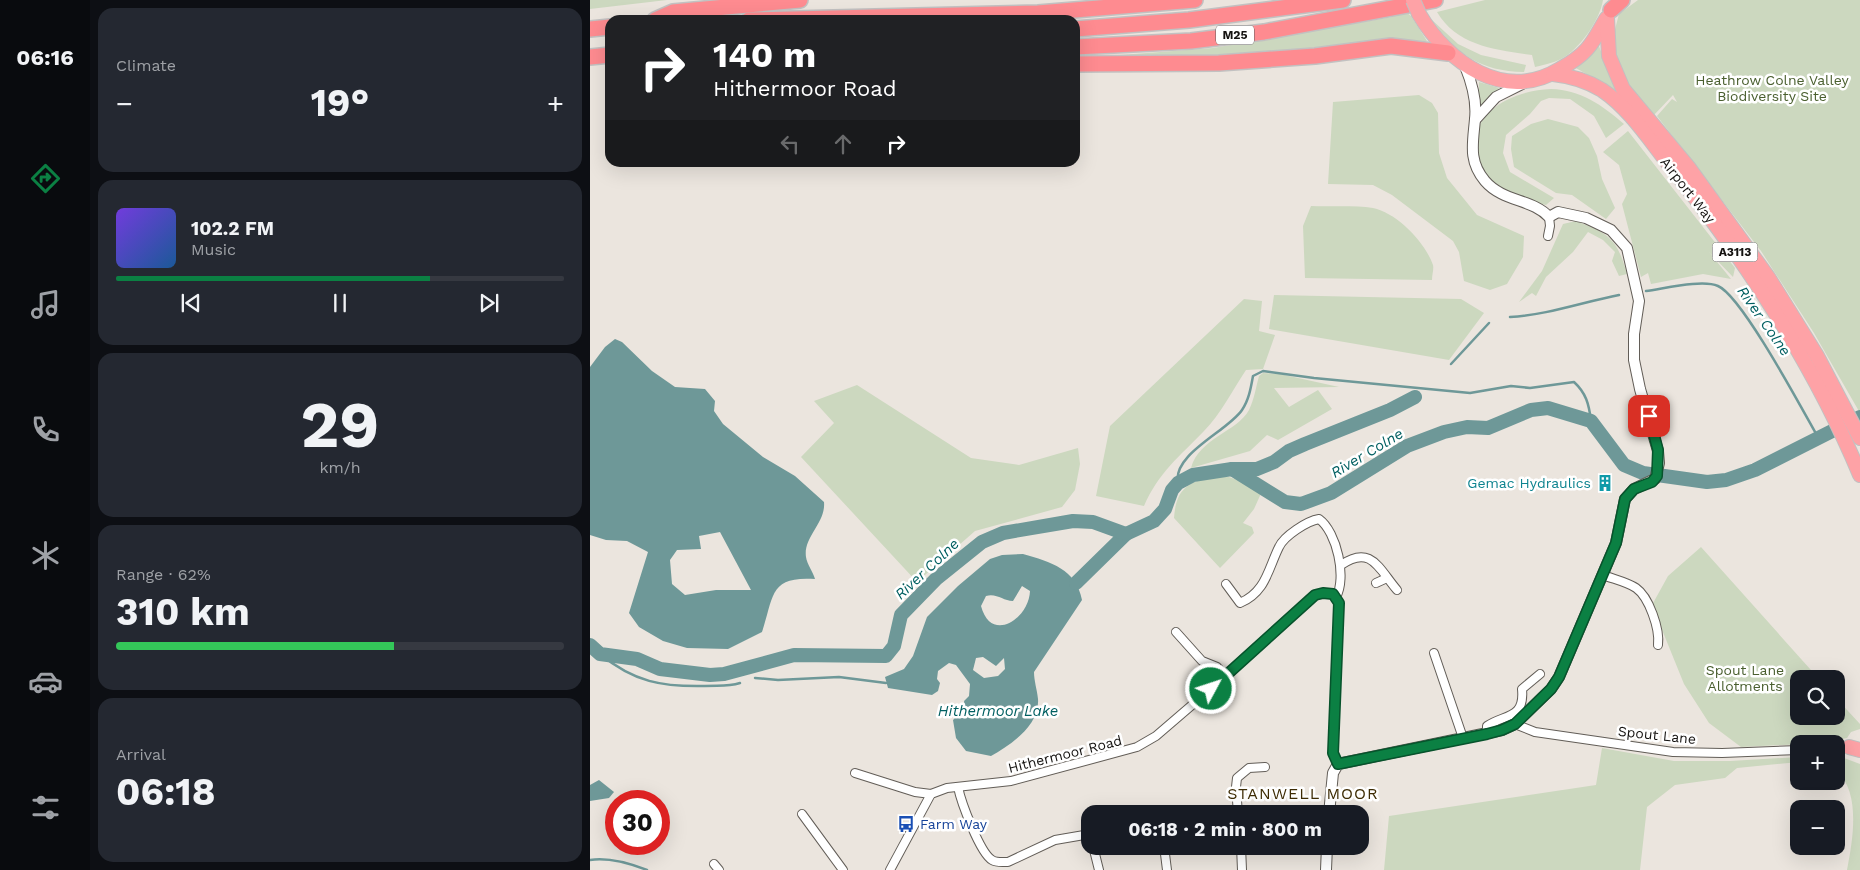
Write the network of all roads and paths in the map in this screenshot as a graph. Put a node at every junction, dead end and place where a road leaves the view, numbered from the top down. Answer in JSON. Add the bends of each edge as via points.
{"nodes":[{"id":1,"x":800,"y":0,"type":"edge"},
{"id":2,"x":1195,"y":0,"type":"edge"},
{"id":3,"x":1342,"y":0,"type":"edge"},
{"id":4,"x":1413,"y":0,"type":"edge"},
{"id":5,"x":1434,"y":0,"type":"edge"},
{"id":6,"x":1613,"y":7,"type":"edge"},
{"id":7,"x":666,"y":15,"type":"edge"},
{"id":8,"x":955,"y":15,"type":"edge"},
{"id":9,"x":605,"y":28,"type":"edge"},
{"id":10,"x":590,"y":29,"type":"edge"},
{"id":11,"x":1080,"y":29,"type":"edge"},
{"id":12,"x":1080,"y":47,"type":"edge"},
{"id":13,"x":1448,"y":53,"type":"junction"},
{"id":14,"x":605,"y":56,"type":"edge"},
{"id":15,"x":590,"y":57,"type":"edge"},
{"id":16,"x":1080,"y":64,"type":"edge"},
{"id":17,"x":1465,"y":66,"type":"junction"},
{"id":18,"x":1553,"y":74,"type":"junction"},
{"id":19,"x":1527,"y":81,"type":"junction"},
{"id":20,"x":1475,"y":120,"type":"junction"},
{"id":21,"x":1549,"y":217,"type":"junction"},
{"id":22,"x":1548,"y":236,"type":"dead end"},
{"id":23,"x":1842,"y":416,"type":"junction"},
{"id":24,"x":1854,"y":435,"type":"edge"},
{"id":25,"x":1860,"y":475,"type":"edge"},
{"id":26,"x":1340,"y":565,"type":"junction"},
{"id":27,"x":1603,"y":575,"type":"junction"},
{"id":28,"x":1387,"y":578,"type":"junction"},
{"id":29,"x":1376,"y":583,"type":"dead end"},
{"id":30,"x":1226,"y":584,"type":"dead end"},
{"id":31,"x":1397,"y":590,"type":"dead end"},
{"id":32,"x":1336,"y":597,"type":"junction"},
{"id":33,"x":1176,"y":632,"type":"dead end"},
{"id":34,"x":1658,"y":645,"type":"dead end"},
{"id":35,"x":1438,"y":655,"type":"dead end"},
{"id":36,"x":1540,"y":674,"type":"dead end"},
{"id":37,"x":1226,"y":676,"type":"junction"},
{"id":38,"x":1515,"y":724,"type":"junction"},
{"id":39,"x":1487,"y":734,"type":"junction"},
{"id":40,"x":1463,"y":738,"type":"junction"},
{"id":41,"x":1790,"y":750,"type":"edge"},
{"id":42,"x":1338,"y":764,"type":"junction"},
{"id":43,"x":1265,"y":767,"type":"dead end"},
{"id":44,"x":855,"y":773,"type":"dead end"},
{"id":45,"x":958,"y":787,"type":"junction"},
{"id":46,"x":915,"y":792,"type":"junction"},
{"id":47,"x":931,"y":794,"type":"junction"},
{"id":48,"x":923,"y":805,"type":"junction"},
{"id":49,"x":1238,"y":805,"type":"edge"},
{"id":50,"x":1330,"y":805,"type":"edge"},
{"id":51,"x":802,"y":814,"type":"dead end"},
{"id":52,"x":1081,"y":836,"type":"edge"},
{"id":53,"x":1095,"y":855,"type":"edge"},
{"id":54,"x":1166,"y":855,"type":"edge"},
{"id":55,"x":1241,"y":855,"type":"edge"},
{"id":56,"x":1327,"y":855,"type":"edge"},
{"id":57,"x":842,"y":870,"type":"edge"},
{"id":58,"x":890,"y":870,"type":"edge"},
{"id":59,"x":1099,"y":870,"type":"edge"},
{"id":60,"x":1168,"y":870,"type":"edge"},
{"id":61,"x":1242,"y":870,"type":"edge"},
{"id":62,"x":1326,"y":870,"type":"edge"}],
"edges":[{"from":1,"to":7,"type":"highway"},
{"from":2,"to":8,"type":"highway","via":[[1038,13]]},
{"from":3,"to":11,"type":"highway","number":"M25","via":[[1189,20]]},
{"from":4,"to":13,"type":"highway","bridge":true,"via":[[1428,30]]},
{"from":5,"to":12,"type":"highway","number":"M25","via":[[1264,32],[1191,41]]},
{"from":6,"to":18,"type":"highway","via":[[1587,50]]},
{"from":6,"to":23,"type":"highway","name":"Airport Way","number":"A3113","via":[[1609,56],[1623,89],[1694,174],[1768,277]]},
{"from":9,"to":10,"type":"highway"},
{"from":13,"to":16,"type":"highway","number":"M25","via":[[1390,46],[1315,56],[1219,63]]},
{"from":13,"to":17,"type":"highway"},
{"from":14,"to":15,"type":"highway"},
{"from":17,"to":19,"type":"highway","via":[[1494,78]]},
{"from":17,"to":20,"type":"street","via":[[1473,87]]},
{"from":18,"to":19,"type":"highway"},
{"from":18,"to":23,"type":"highway","name":"Airport Way","number":"A3113","via":[[1583,80],[1604,91],[1651,141],[1747,268]]},
{"from":19,"to":20,"type":"street","via":[[1496,97]]},
{"from":20,"to":21,"type":"street","via":[[1472,154],[1485,181],[1504,196],[1539,209]]},
{"from":21,"to":22,"type":"street"},
{"from":21,"to":27,"type":"street","via":[[1558,212],[1586,218],[1611,230],[1627,248],[1639,301],[1634,360],[1659,463],[1655,479],[1634,489],[1625,499],[1618,534]]},
{"from":23,"to":24,"type":"highway","name":"Airport Way","number":"A3113"},
{"from":24,"to":25,"type":"highway","name":"Airport Way","number":"A3113"},
{"from":26,"to":28,"type":"street","via":[[1357,556],[1368,558]]},
{"from":26,"to":30,"type":"street","via":[[1327,528],[1319,519],[1306,522],[1280,544],[1265,583],[1247,600],[1240,603]]},
{"from":26,"to":32,"type":"street","via":[[1340,588]]},
{"from":27,"to":34,"type":"street","via":[[1635,588],[1643,596],[1659,636]]},
{"from":27,"to":38,"type":"street","via":[[1555,683]]},
{"from":28,"to":29,"type":"street"},
{"from":28,"to":31,"type":"street"},
{"from":32,"to":37,"type":"street","name":"Hithermoor Road","via":[[1323,593],[1315,595]]},
{"from":32,"to":42,"type":"street","via":[[1339,617],[1333,753]]},
{"from":33,"to":37,"type":"street","via":[[1202,661],[1217,667]]},
{"from":35,"to":40,"type":"street"},
{"from":36,"to":39,"type":"street","via":[[1522,689],[1523,700],[1519,708],[1508,718],[1487,726]]},
{"from":37,"to":45,"type":"street","name":"Hithermoor Road","via":[[1156,736],[1132,749],[1011,781]]},
{"from":38,"to":39,"type":"street"},
{"from":38,"to":41,"type":"street","name":"Spout Lane","via":[[1535,732],[1673,752]]},
{"from":39,"to":40,"type":"street"},
{"from":40,"to":42,"type":"street"},
{"from":42,"to":50,"type":"street","via":[[1332,773]]},
{"from":43,"to":49,"type":"street","via":[[1249,768],[1237,778]]},
{"from":44,"to":46,"type":"street"},
{"from":45,"to":47,"type":"street","name":"Hithermoor Road"},
{"from":45,"to":52,"type":"street","via":[[960,799],[984,850],[990,859],[1000,863],[1055,840]]},
{"from":46,"to":47,"type":"street"},
{"from":46,"to":48,"type":"street"},
{"from":47,"to":48,"type":"street"},
{"from":48,"to":58,"type":"street"},
{"from":51,"to":57,"type":"street"},
{"from":53,"to":59,"type":"street"},
{"from":54,"to":60,"type":"street"},
{"from":55,"to":61,"type":"street"},
{"from":56,"to":62,"type":"street"}]}
